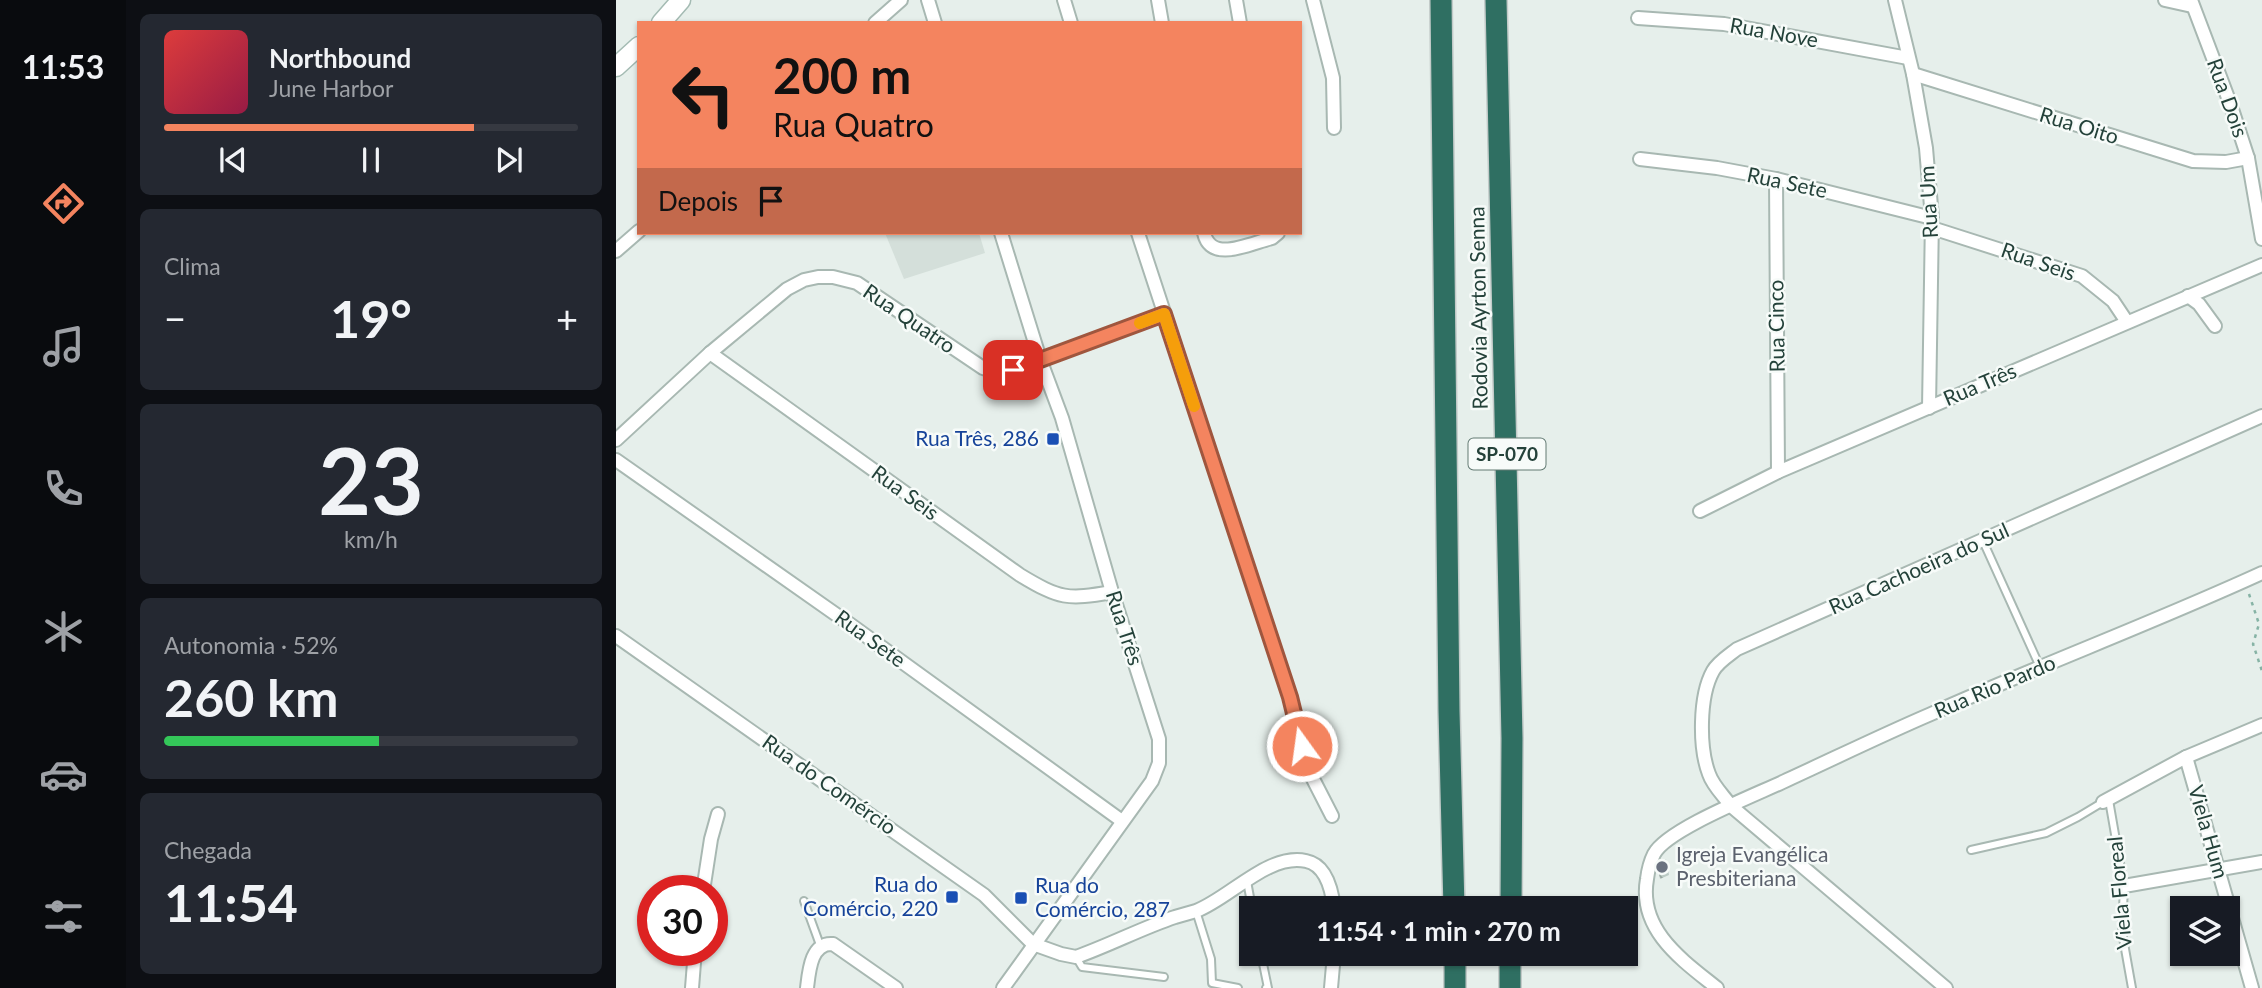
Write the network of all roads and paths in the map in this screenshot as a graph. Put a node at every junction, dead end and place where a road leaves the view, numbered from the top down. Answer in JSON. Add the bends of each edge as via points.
{"nodes":[{"id":1,"x":681,"y":0,"type":"edge"},
{"id":2,"x":901,"y":0,"type":"edge"},
{"id":3,"x":928,"y":0,"type":"edge"},
{"id":4,"x":1064,"y":0,"type":"edge"},
{"id":5,"x":1158,"y":0,"type":"edge"},
{"id":6,"x":1236,"y":0,"type":"edge"},
{"id":7,"x":1313,"y":0,"type":"edge"},
{"id":8,"x":1441,"y":0,"type":"edge"},
{"id":9,"x":1496,"y":0,"type":"edge"},
{"id":10,"x":1895,"y":0,"type":"edge"},
{"id":11,"x":2165,"y":0,"type":"edge"},
{"id":12,"x":2191,"y":3,"type":"edge"},
{"id":13,"x":1638,"y":18,"type":"dead end"},
{"id":14,"x":663,"y":21,"type":"edge"},
{"id":15,"x":877,"y":21,"type":"edge"},
{"id":16,"x":934,"y":21,"type":"edge"},
{"id":17,"x":1070,"y":21,"type":"edge"},
{"id":18,"x":1162,"y":21,"type":"edge"},
{"id":19,"x":1240,"y":21,"type":"edge"},
{"id":20,"x":637,"y":49,"type":"edge"},
{"id":21,"x":1908,"y":58,"type":"junction"},
{"id":22,"x":616,"y":67,"type":"edge"},
{"id":23,"x":1913,"y":74,"type":"junction"},
{"id":24,"x":1334,"y":128,"type":"dead end"},
{"id":25,"x":2248,"y":158,"type":"junction"},
{"id":26,"x":1640,"y":159,"type":"dead end"},
{"id":27,"x":1776,"y":179,"type":"junction"},
{"id":28,"x":1932,"y":223,"type":"junction"},
{"id":29,"x":637,"y":232,"type":"edge"},
{"id":30,"x":1002,"y":235,"type":"edge"},
{"id":31,"x":1139,"y":235,"type":"edge"},
{"id":32,"x":1204,"y":235,"type":"edge"},
{"id":33,"x":1276,"y":235,"type":"edge"},
{"id":34,"x":2262,"y":239,"type":"edge"},
{"id":35,"x":616,"y":251,"type":"edge"},
{"id":36,"x":2262,"y":265,"type":"edge"},
{"id":37,"x":2188,"y":296,"type":"junction"},
{"id":38,"x":1164,"y":314,"type":"junction"},
{"id":39,"x":2127,"y":322,"type":"junction"},
{"id":40,"x":2215,"y":326,"type":"dead end"},
{"id":41,"x":710,"y":353,"type":"junction"},
{"id":42,"x":1040,"y":359,"type":"junction"},
{"id":43,"x":1928,"y":408,"type":"junction"},
{"id":44,"x":2262,"y":417,"type":"edge"},
{"id":45,"x":616,"y":440,"type":"edge"},
{"id":46,"x":616,"y":460,"type":"edge"},
{"id":47,"x":1778,"y":472,"type":"junction"},
{"id":48,"x":1700,"y":511,"type":"dead end"},
{"id":49,"x":1983,"y":541,"type":"junction"},
{"id":50,"x":2262,"y":573,"type":"edge"},
{"id":51,"x":2245,"y":580,"type":"junction"},
{"id":52,"x":1112,"y":592,"type":"junction"},
{"id":53,"x":616,"y":636,"type":"edge"},
{"id":54,"x":2041,"y":668,"type":"junction"},
{"id":55,"x":2262,"y":671,"type":"edge"},
{"id":56,"x":2261,"y":728,"type":"edge"},
{"id":57,"x":2186,"y":757,"type":"junction"},
{"id":58,"x":2106,"y":800,"type":"junction"},
{"id":59,"x":1731,"y":806,"type":"junction"},
{"id":60,"x":718,"y":814,"type":"dead end"},
{"id":61,"x":1332,"y":816,"type":"dead end"},
{"id":62,"x":1122,"y":821,"type":"junction"},
{"id":63,"x":1971,"y":849,"type":"dead end"},
{"id":64,"x":2262,"y":862,"type":"edge"},
{"id":65,"x":2218,"y":869,"type":"junction"},
{"id":66,"x":705,"y":875,"type":"edge"},
{"id":67,"x":1247,"y":881,"type":"junction"},
{"id":68,"x":2124,"y":886,"type":"junction"},
{"id":69,"x":1250,"y":896,"type":"edge"},
{"id":70,"x":1331,"y":896,"type":"edge"},
{"id":71,"x":1454,"y":896,"type":"edge"},
{"id":72,"x":1511,"y":896,"type":"edge"},
{"id":73,"x":804,"y":901,"type":"dead end"},
{"id":74,"x":1196,"y":911,"type":"junction"},
{"id":75,"x":1033,"y":944,"type":"junction"},
{"id":76,"x":820,"y":945,"type":"junction"},
{"id":77,"x":1076,"y":957,"type":"junction"},
{"id":78,"x":694,"y":966,"type":"edge"},
{"id":79,"x":1263,"y":966,"type":"edge"},
{"id":80,"x":1333,"y":966,"type":"edge"},
{"id":81,"x":1455,"y":966,"type":"edge"},
{"id":82,"x":1510,"y":966,"type":"edge"},
{"id":83,"x":1164,"y":977,"type":"dead end"},
{"id":84,"x":692,"y":988,"type":"edge"},
{"id":85,"x":807,"y":988,"type":"edge"},
{"id":86,"x":896,"y":988,"type":"edge"},
{"id":87,"x":1003,"y":988,"type":"edge"},
{"id":88,"x":1238,"y":988,"type":"edge"},
{"id":89,"x":1266,"y":988,"type":"edge"},
{"id":90,"x":1331,"y":988,"type":"edge"},
{"id":91,"x":1455,"y":988,"type":"edge"},
{"id":92,"x":1510,"y":988,"type":"edge"},
{"id":93,"x":1717,"y":988,"type":"edge"},
{"id":94,"x":1946,"y":988,"type":"edge"},
{"id":95,"x":2132,"y":988,"type":"edge"},
{"id":96,"x":2252,"y":988,"type":"edge"}],
"edges":[{"from":1,"to":14,"type":"street"},
{"from":2,"to":15,"type":"street"},
{"from":3,"to":16,"type":"street"},
{"from":4,"to":17,"type":"street"},
{"from":5,"to":18,"type":"street"},
{"from":6,"to":19,"type":"street"},
{"from":7,"to":24,"type":"street","via":[[1333,78]]},
{"from":8,"to":71,"type":"highway","name":"Rodovia Ayrton Senna","number":"SP-070"},
{"from":9,"to":72,"type":"highway","name":"Rodovia Ayrton Senna","number":"SP-070","via":[[1512,738]]},
{"from":10,"to":21,"type":"street","name":"Rua Um"},
{"from":11,"to":12,"type":"street"},
{"from":12,"to":25,"type":"street","name":"Rua Dois"},
{"from":13,"to":21,"type":"street","name":"Rua Nove","via":[[1724,24]]},
{"from":20,"to":22,"type":"street"},
{"from":21,"to":23,"type":"street","name":"Rua Um"},
{"from":23,"to":25,"type":"street","name":"Rua Oito","via":[[2193,162]]},
{"from":23,"to":28,"type":"street","name":"Rua Um","via":[[1926,148]]},
{"from":25,"to":34,"type":"street","name":"Rua Dois"},
{"from":26,"to":27,"type":"street","name":"Rua Sete"},
{"from":27,"to":28,"type":"street","name":"Rua Sete"},
{"from":27,"to":47,"type":"street","name":"Rua Cinco"},
{"from":28,"to":39,"type":"street","name":"Rua Seis","via":[[2082,276],[2113,300]]},
{"from":28,"to":43,"type":"street","name":"Rua Um"},
{"from":29,"to":35,"type":"street"},
{"from":30,"to":42,"type":"street","name":"Rua Três"},
{"from":31,"to":38,"type":"street"},
{"from":32,"to":33,"type":"street","via":[[1212,248],[1221,251]]},
{"from":36,"to":37,"type":"street","name":"Rua Três"},
{"from":37,"to":39,"type":"street","name":"Rua Três"},
{"from":37,"to":40,"type":"street"},
{"from":38,"to":42,"type":"street","name":"Rua Quatro"},
{"from":38,"to":61,"type":"street","via":[[1290,697],[1311,775]]},
{"from":39,"to":43,"type":"street","name":"Rua Três"},
{"from":41,"to":42,"type":"street","name":"Rua Quatro","via":[[787,289],[804,279],[833,276],[857,283],[983,369],[1001,374]]},
{"from":41,"to":45,"type":"street","name":"Rua Quatro"},
{"from":41,"to":52,"type":"street","name":"Rua Seis","via":[[1047,592],[1076,599]]},
{"from":42,"to":52,"type":"street","name":"Rua Três","via":[[1062,418]]},
{"from":43,"to":47,"type":"street","name":"Rua Três"},
{"from":44,"to":49,"type":"street","name":"Rua Cachoeira do Sul"},
{"from":46,"to":62,"type":"street","name":"Rua Sete"},
{"from":47,"to":48,"type":"street","name":"Rua Três"},
{"from":49,"to":54,"type":"lane"},
{"from":49,"to":59,"type":"street","name":"Rua Cachoeira do Sul","via":[[1737,649],[1714,668],[1706,694],[1702,744],[1710,777]]},
{"from":50,"to":51,"type":"street","name":"Rua Rio Pardo"},
{"from":51,"to":54,"type":"street","name":"Rua Rio Pardo"},
{"from":51,"to":55,"type":"path","via":[[2259,624],[2253,645]]},
{"from":52,"to":62,"type":"street","name":"Rua Três","via":[[1159,739],[1159,763],[1152,781]]},
{"from":53,"to":75,"type":"street","name":"Rua do Comércio","via":[[984,895]]},
{"from":54,"to":59,"type":"street","name":"Rua Rio Pardo"},
{"from":56,"to":57,"type":"street"},
{"from":57,"to":58,"type":"street"},
{"from":57,"to":65,"type":"street","name":"Viela Hum"},
{"from":58,"to":63,"type":"lane","via":[[2046,833]]},
{"from":58,"to":68,"type":"lane","name":"Viela Floreal"},
{"from":59,"to":93,"type":"street","name":"Rua Rio Pardo","via":[[1659,846],[1645,890],[1657,933]]},
{"from":59,"to":94,"type":"street","name":"Rua Cachoeira do Sul"},
{"from":60,"to":66,"type":"street"},
{"from":62,"to":75,"type":"street","name":"Rua Três"},
{"from":64,"to":65,"type":"street"},
{"from":65,"to":68,"type":"street"},
{"from":65,"to":96,"type":"street","name":"Viela Hum"},
{"from":67,"to":69,"type":"lane"},
{"from":67,"to":70,"type":"street","via":[[1279,863],[1306,861],[1318,866],[1326,877]]},
{"from":67,"to":74,"type":"street"},
{"from":68,"to":95,"type":"lane","name":"Viela Floreal","via":[[2122,932]]},
{"from":73,"to":76,"type":"lane"},
{"from":74,"to":77,"type":"street"},
{"from":74,"to":88,"type":"lane","via":[[1211,959],[1212,983]]},
{"from":75,"to":77,"type":"street"},
{"from":75,"to":87,"type":"street","name":"Rua Três"},
{"from":76,"to":85,"type":"street"},
{"from":76,"to":86,"type":"street","via":[[833,944]]},
{"from":77,"to":83,"type":"lane","via":[[1082,967]]},
{"from":78,"to":84,"type":"street"},
{"from":79,"to":89,"type":"lane"},
{"from":80,"to":90,"type":"street"},
{"from":81,"to":91,"type":"highway"},
{"from":82,"to":92,"type":"highway"}]}
